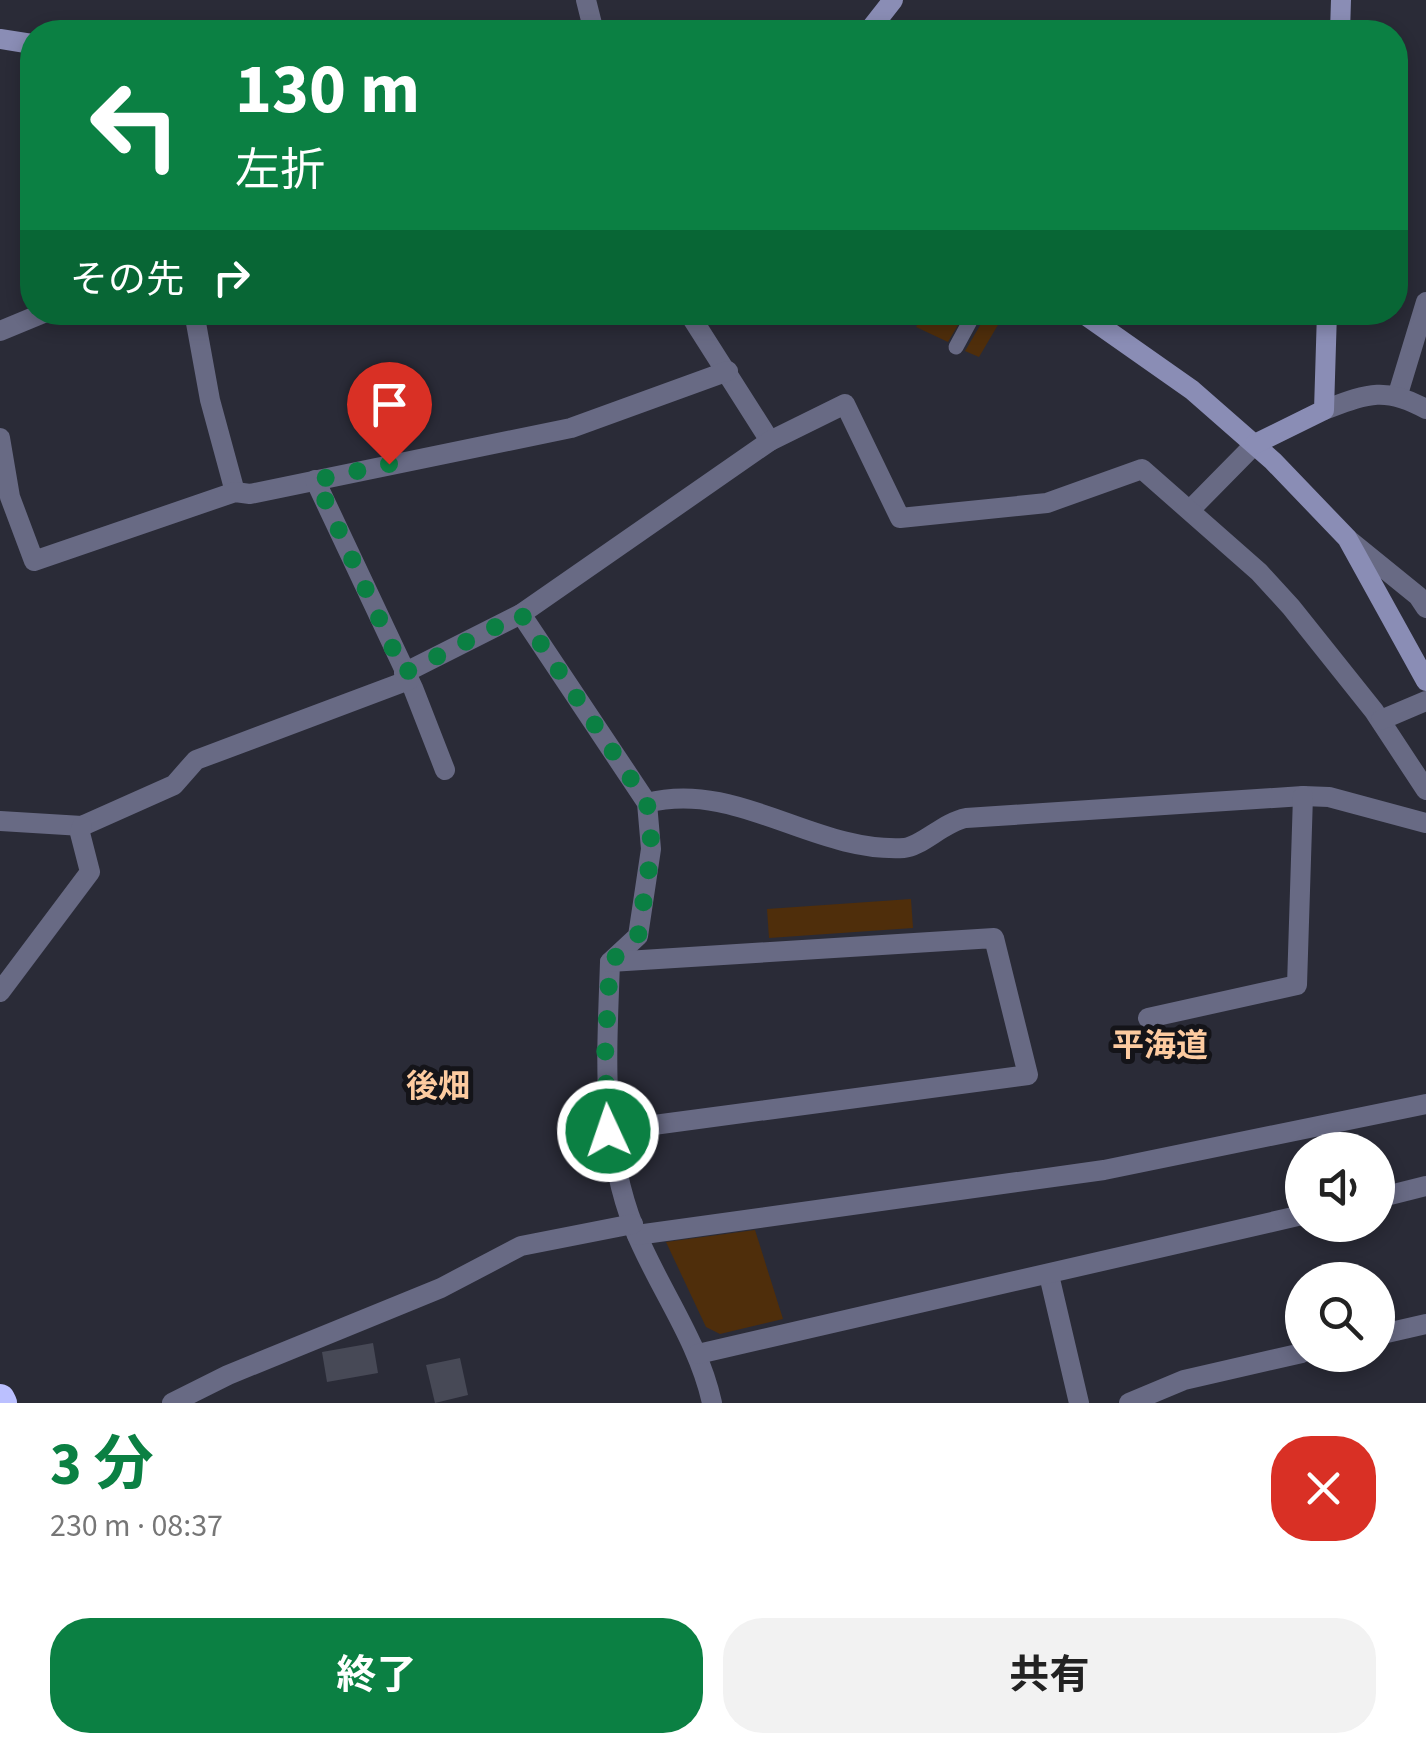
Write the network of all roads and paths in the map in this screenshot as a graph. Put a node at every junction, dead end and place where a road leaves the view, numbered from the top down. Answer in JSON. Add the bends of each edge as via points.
{"nodes":[{"id":1,"x":893,"y":0,"type":"edge"},
{"id":2,"x":877,"y":20,"type":"edge"},
{"id":3,"x":1426,"y":302,"type":"edge"},
{"id":4,"x":196,"y":325,"type":"edge"},
{"id":5,"x":697,"y":325,"type":"edge"},
{"id":6,"x":968,"y":325,"type":"edge"},
{"id":7,"x":1100,"y":325,"type":"edge"},
{"id":8,"x":1327,"y":325,"type":"edge"},
{"id":9,"x":956,"y":348,"type":"dead end"},
{"id":10,"x":728,"y":371,"type":"junction"},
{"id":11,"x":1398,"y":394,"type":"junction"},
{"id":12,"x":1426,"y":409,"type":"edge"},
{"id":13,"x":1324,"y":410,"type":"junction"},
{"id":14,"x":0,"y":438,"type":"edge"},
{"id":15,"x":770,"y":442,"type":"junction"},
{"id":16,"x":1255,"y":444,"type":"junction"},
{"id":17,"x":316,"y":480,"type":"junction"},
{"id":18,"x":235,"y":492,"type":"junction"},
{"id":19,"x":1190,"y":510,"type":"junction"},
{"id":20,"x":1347,"y":538,"type":"junction"},
{"id":21,"x":1426,"y":608,"type":"edge"},
{"id":22,"x":521,"y":614,"type":"junction"},
{"id":23,"x":406,"y":676,"type":"junction"},
{"id":24,"x":1426,"y":682,"type":"edge"},
{"id":25,"x":1426,"y":701,"type":"edge"},
{"id":26,"x":1380,"y":720,"type":"junction"},
{"id":27,"x":445,"y":770,"type":"dead end"},
{"id":28,"x":1426,"y":790,"type":"edge"},
{"id":29,"x":1303,"y":796,"type":"junction"},
{"id":30,"x":647,"y":803,"type":"junction"},
{"id":31,"x":0,"y":821,"type":"edge"},
{"id":32,"x":1426,"y":823,"type":"edge"},
{"id":33,"x":82,"y":826,"type":"junction"},
{"id":34,"x":610,"y":962,"type":"junction"},
{"id":35,"x":0,"y":992,"type":"edge"},
{"id":36,"x":1148,"y":1018,"type":"dead end"},
{"id":37,"x":1426,"y":1104,"type":"edge"},
{"id":38,"x":608,"y":1131,"type":"junction"},
{"id":39,"x":1426,"y":1186,"type":"edge"},
{"id":40,"x":1395,"y":1194,"type":"edge"},
{"id":41,"x":1285,"y":1219,"type":"edge"},
{"id":42,"x":635,"y":1230,"type":"junction"},
{"id":43,"x":1048,"y":1275,"type":"junction"},
{"id":44,"x":1426,"y":1324,"type":"edge"},
{"id":45,"x":1395,"y":1331,"type":"edge"},
{"id":46,"x":698,"y":1354,"type":"junction"},
{"id":47,"x":1285,"y":1356,"type":"edge"},
{"id":48,"x":172,"y":1403,"type":"edge"},
{"id":49,"x":712,"y":1403,"type":"edge"},
{"id":50,"x":1079,"y":1403,"type":"edge"},
{"id":51,"x":1129,"y":1403,"type":"edge"}],
"edges":[{"from":1,"to":2,"type":"street"},
{"from":3,"to":11,"type":"street"},
{"from":4,"to":18,"type":"street"},
{"from":5,"to":10,"type":"street"},
{"from":6,"to":9,"type":"lane"},
{"from":7,"to":16,"type":"street"},
{"from":8,"to":13,"type":"street"},
{"from":10,"to":15,"type":"street"},
{"from":10,"to":17,"type":"street","via":[[570,428]]},
{"from":11,"to":12,"type":"street"},
{"from":11,"to":13,"type":"street","via":[[1367,394]]},
{"from":13,"to":16,"type":"street"},
{"from":14,"to":18,"type":"street","via":[[10,496],[34,560]]},
{"from":15,"to":19,"type":"street","via":[[844,404],[900,518],[1047,504],[1142,469]]},
{"from":15,"to":22,"type":"street"},
{"from":16,"to":19,"type":"street"},
{"from":16,"to":20,"type":"street"},
{"from":17,"to":18,"type":"street"},
{"from":17,"to":23,"type":"street"},
{"from":19,"to":26,"type":"street","via":[[1270,584]]},
{"from":20,"to":21,"type":"street"},
{"from":20,"to":24,"type":"street"},
{"from":22,"to":23,"type":"street"},
{"from":22,"to":30,"type":"street"},
{"from":23,"to":27,"type":"street"},
{"from":23,"to":33,"type":"street","via":[[196,760],[174,784]]},
{"from":25,"to":26,"type":"street"},
{"from":26,"to":28,"type":"street"},
{"from":29,"to":30,"type":"street","via":[[966,818],[910,848],[843,845],[741,807],[687,796]]},
{"from":29,"to":32,"type":"street"},
{"from":29,"to":36,"type":"street","via":[[1297,985]]},
{"from":30,"to":34,"type":"street","via":[[652,849],[638,936]]},
{"from":31,"to":33,"type":"street"},
{"from":33,"to":35,"type":"street","via":[[90,872]]},
{"from":34,"to":38,"type":"street"},
{"from":34,"to":38,"type":"street","via":[[994,938],[1028,1075]]},
{"from":37,"to":42,"type":"street","via":[[1104,1170]]},
{"from":38,"to":42,"type":"street"},
{"from":39,"to":40,"type":"street"},
{"from":41,"to":43,"type":"street"},
{"from":42,"to":46,"type":"street"},
{"from":42,"to":48,"type":"street","via":[[521,1246],[441,1288]]},
{"from":43,"to":46,"type":"street"},
{"from":43,"to":50,"type":"street"},
{"from":44,"to":45,"type":"street"},
{"from":46,"to":49,"type":"street"},
{"from":47,"to":51,"type":"street","via":[[1184,1380]]}]}
